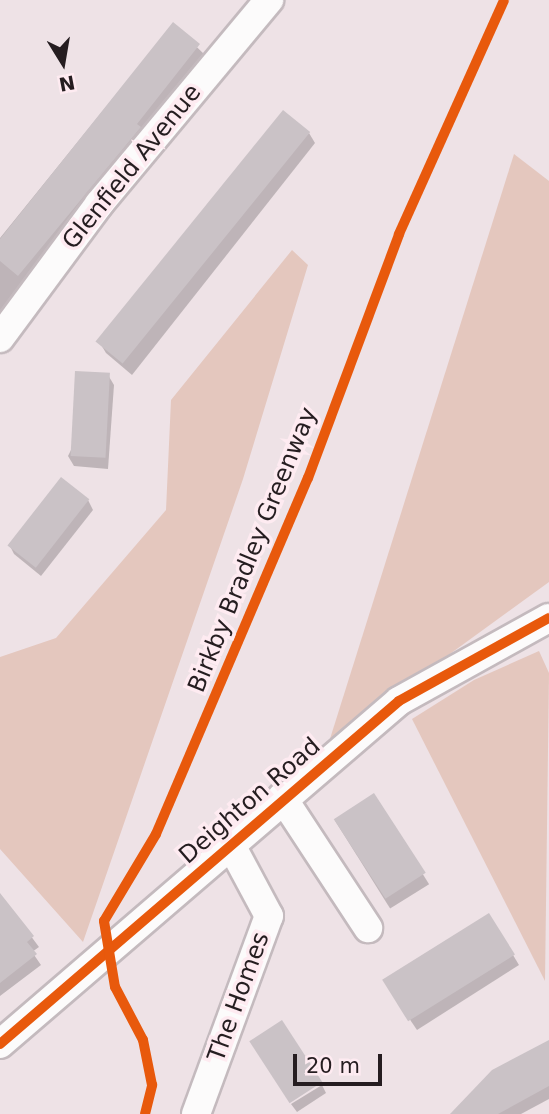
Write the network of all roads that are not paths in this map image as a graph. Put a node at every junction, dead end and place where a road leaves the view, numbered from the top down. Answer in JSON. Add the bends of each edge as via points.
{"nodes":[{"id":1,"x":269,"y":0,"type":"edge"},
{"id":2,"x":0,"y":338,"type":"edge"},
{"id":3,"x":549,"y":618,"type":"edge"},
{"id":4,"x":282,"y":797,"type":"junction"},
{"id":5,"x":231,"y":845,"type":"junction"},
{"id":6,"x":368,"y":928,"type":"dead end"},
{"id":7,"x":0,"y":1044,"type":"edge"},
{"id":8,"x":196,"y":1114,"type":"edge"}],
"edges":[{"from":1,"to":2,"type":"street","name":"Glenfield Avenue","via":[[99,204]]},
{"from":3,"to":4,"type":"street","name":"Deighton Road","via":[[399,701]]},
{"from":4,"to":5,"type":"street","name":"Deighton Road"},
{"from":4,"to":6,"type":"street"},
{"from":5,"to":7,"type":"street","name":"Deighton Road"},
{"from":5,"to":8,"type":"street","name":"The Homes","via":[[269,916]]}]}
